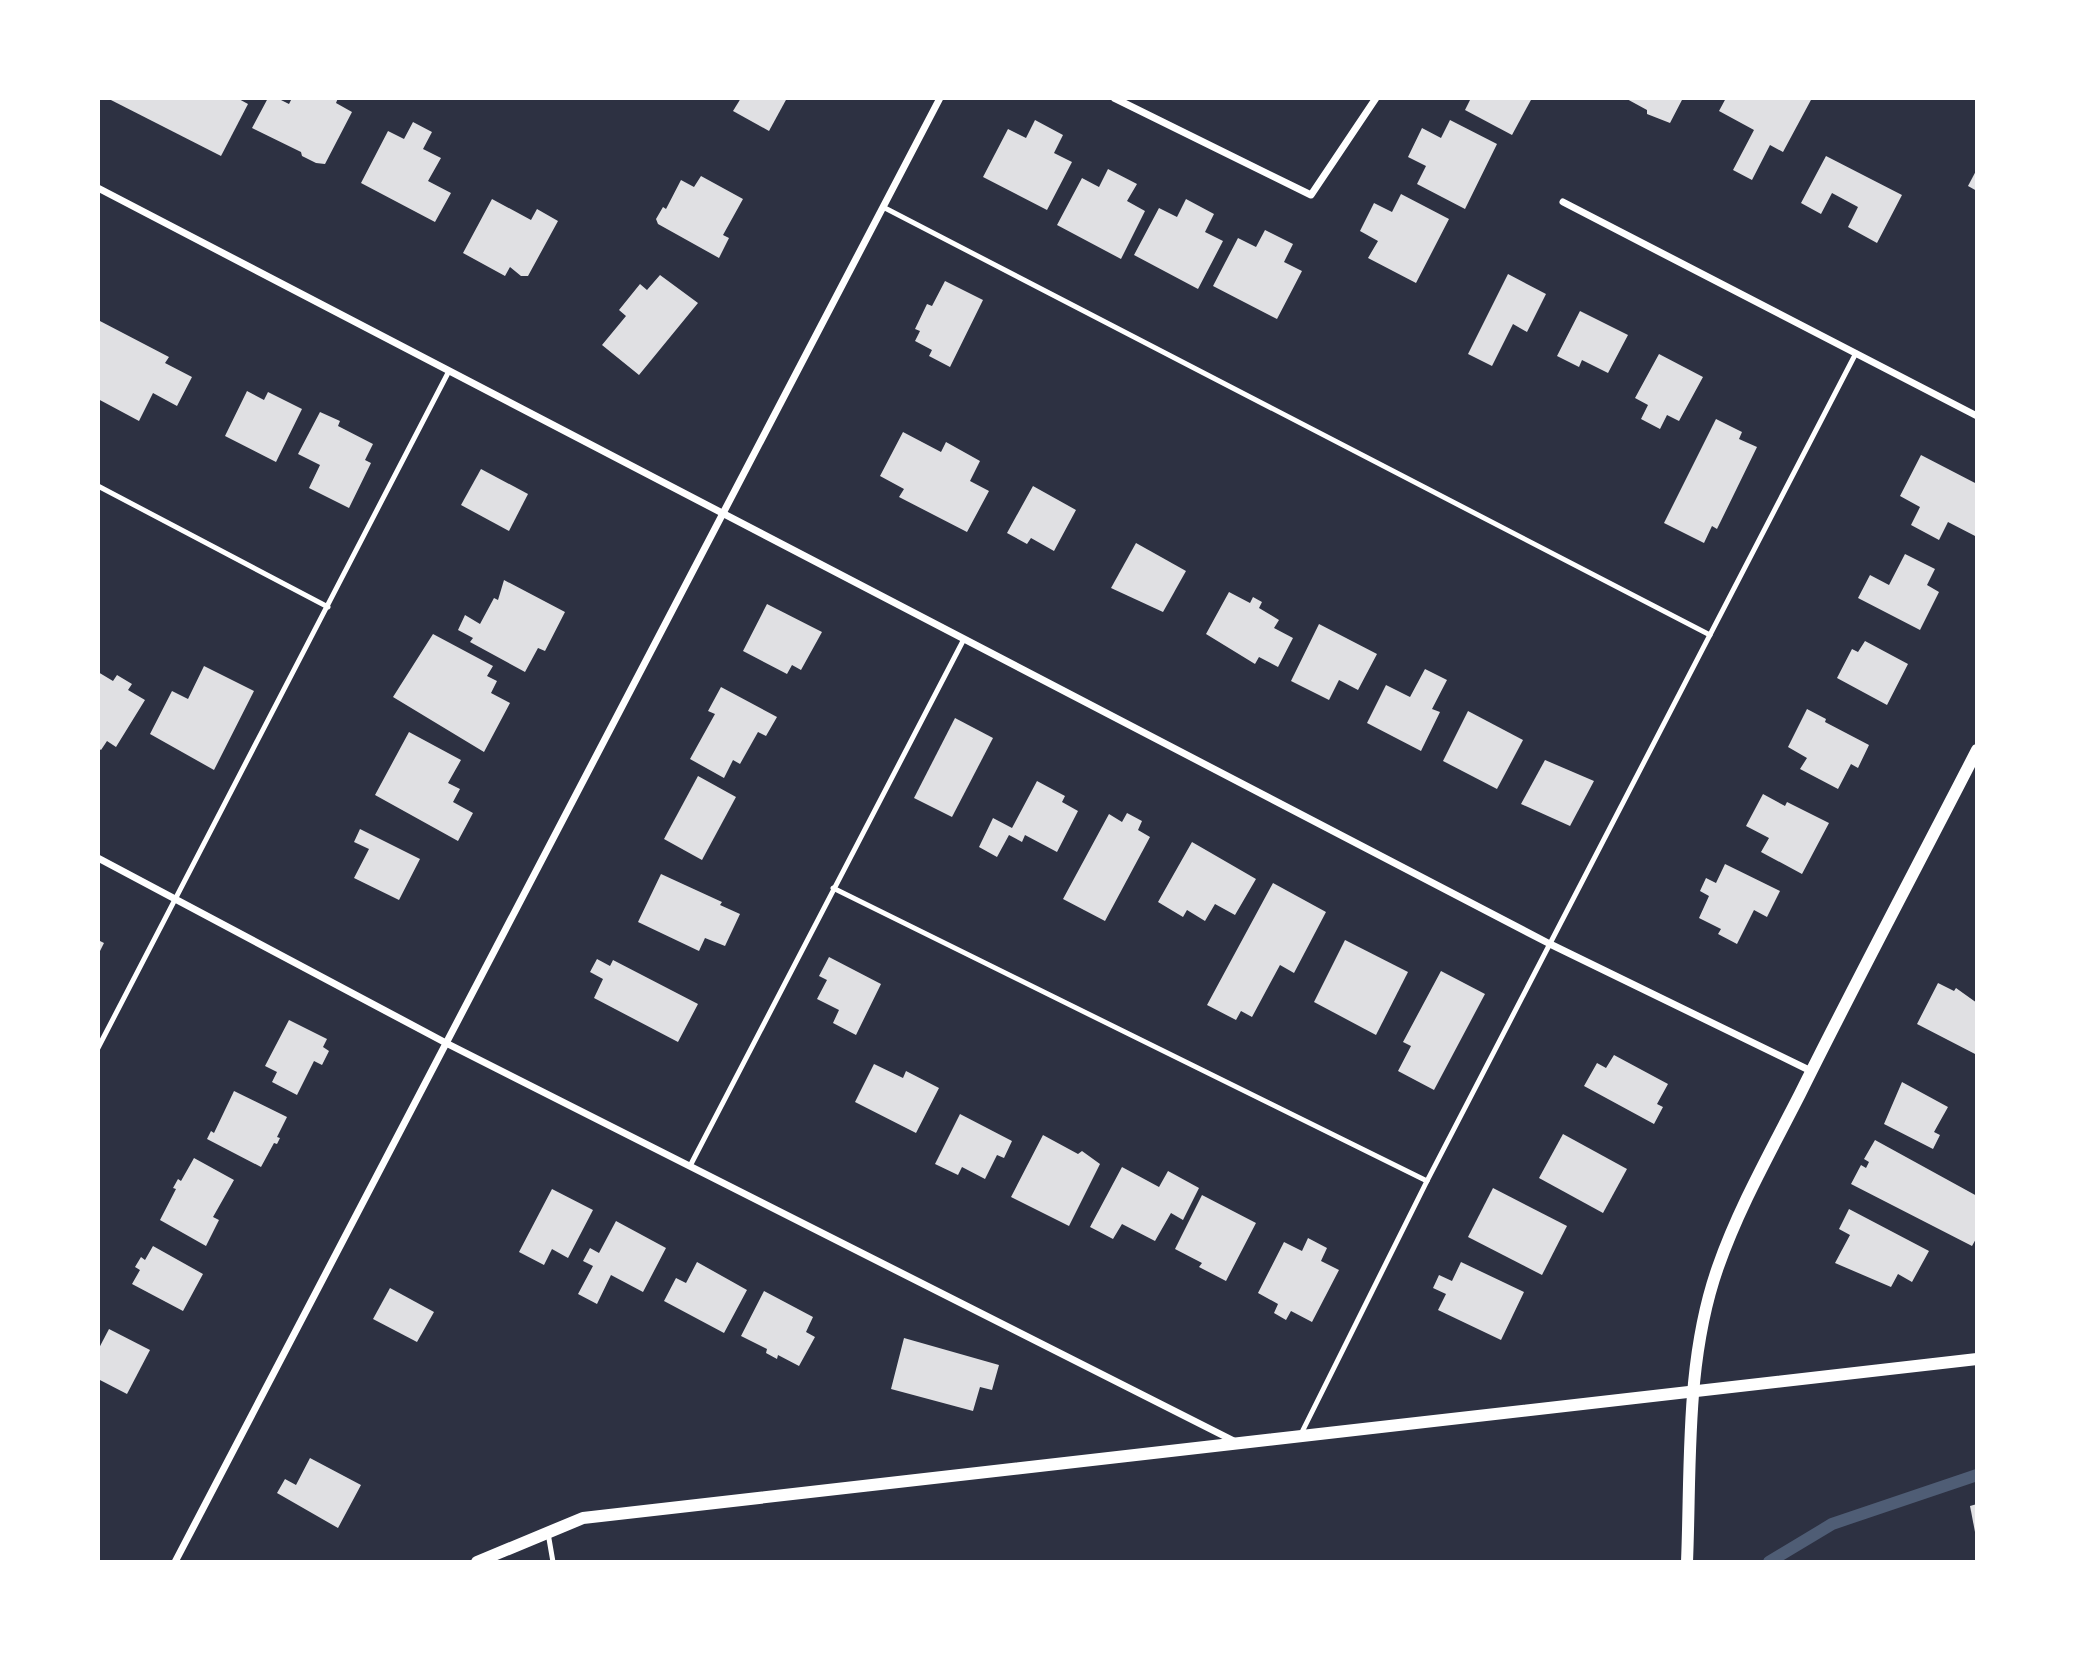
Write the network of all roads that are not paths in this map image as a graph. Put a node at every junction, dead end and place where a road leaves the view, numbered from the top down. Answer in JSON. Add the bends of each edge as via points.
{"nodes":[{"id":1,"x":940,"y":98,"type":"edge"},
{"id":2,"x":1114,"y":98,"type":"edge"},
{"id":3,"x":1376,"y":98,"type":"edge"},
{"id":4,"x":98,"y":188,"type":"edge"},
{"id":5,"x":1563,"y":202,"type":"dead end"},
{"id":6,"x":883,"y":207,"type":"junction"},
{"id":7,"x":1856,"y":353,"type":"junction"},
{"id":8,"x":449,"y":371,"type":"junction"},
{"id":9,"x":1977,"y":415,"type":"edge"},
{"id":10,"x":98,"y":486,"type":"edge"},
{"id":11,"x":723,"y":513,"type":"junction"},
{"id":12,"x":328,"y":607,"type":"junction"},
{"id":13,"x":1710,"y":635,"type":"junction"},
{"id":14,"x":964,"y":639,"type":"junction"},
{"id":15,"x":1977,"y":750,"type":"edge"},
{"id":16,"x":98,"y":858,"type":"edge"},
{"id":17,"x":834,"y":888,"type":"junction"},
{"id":18,"x":175,"y":900,"type":"junction"},
{"id":19,"x":1550,"y":944,"type":"junction"},
{"id":20,"x":446,"y":1043,"type":"junction"},
{"id":21,"x":98,"y":1048,"type":"edge"},
{"id":22,"x":1811,"y":1070,"type":"junction"},
{"id":23,"x":690,"y":1166,"type":"junction"},
{"id":24,"x":1427,"y":1181,"type":"junction"},
{"id":25,"x":1977,"y":1359,"type":"edge"},
{"id":26,"x":1693,"y":1390,"type":"junction"},
{"id":27,"x":1300,"y":1437,"type":"junction"},
{"id":28,"x":1240,"y":1444,"type":"junction"},
{"id":29,"x":548,"y":1533,"type":"junction"},
{"id":30,"x":175,"y":1562,"type":"edge"},
{"id":31,"x":477,"y":1562,"type":"edge"},
{"id":32,"x":553,"y":1562,"type":"edge"},
{"id":33,"x":1687,"y":1562,"type":"edge"}],
"edges":[{"from":1,"to":6,"type":"street"},
{"from":2,"to":3,"type":"street","via":[[1311,195]]},
{"from":4,"to":8,"type":"street"},
{"from":5,"to":7,"type":"street"},
{"from":6,"to":11,"type":"street"},
{"from":6,"to":13,"type":"lane"},
{"from":7,"to":9,"type":"street"},
{"from":7,"to":13,"type":"lane"},
{"from":8,"to":11,"type":"street"},
{"from":8,"to":12,"type":"lane"},
{"from":10,"to":12,"type":"lane"},
{"from":11,"to":14,"type":"street"},
{"from":11,"to":20,"type":"street"},
{"from":12,"to":18,"type":"lane"},
{"from":13,"to":19,"type":"lane"},
{"from":14,"to":17,"type":"lane"},
{"from":14,"to":19,"type":"street"},
{"from":15,"to":22,"type":"street"},
{"from":16,"to":18,"type":"street"},
{"from":17,"to":23,"type":"lane"},
{"from":17,"to":24,"type":"lane"},
{"from":18,"to":20,"type":"street"},
{"from":18,"to":21,"type":"lane"},
{"from":19,"to":22,"type":"street"},
{"from":19,"to":24,"type":"lane"},
{"from":20,"to":23,"type":"street"},
{"from":20,"to":30,"type":"street"},
{"from":22,"to":26,"type":"street","via":[[1717,1268]]},
{"from":23,"to":28,"type":"street"},
{"from":24,"to":27,"type":"lane"},
{"from":25,"to":26,"type":"street"},
{"from":26,"to":27,"type":"street"},
{"from":26,"to":33,"type":"street"},
{"from":27,"to":28,"type":"street"},
{"from":28,"to":29,"type":"street","via":[[583,1518]]},
{"from":29,"to":31,"type":"street"},
{"from":29,"to":32,"type":"lane"}]}
